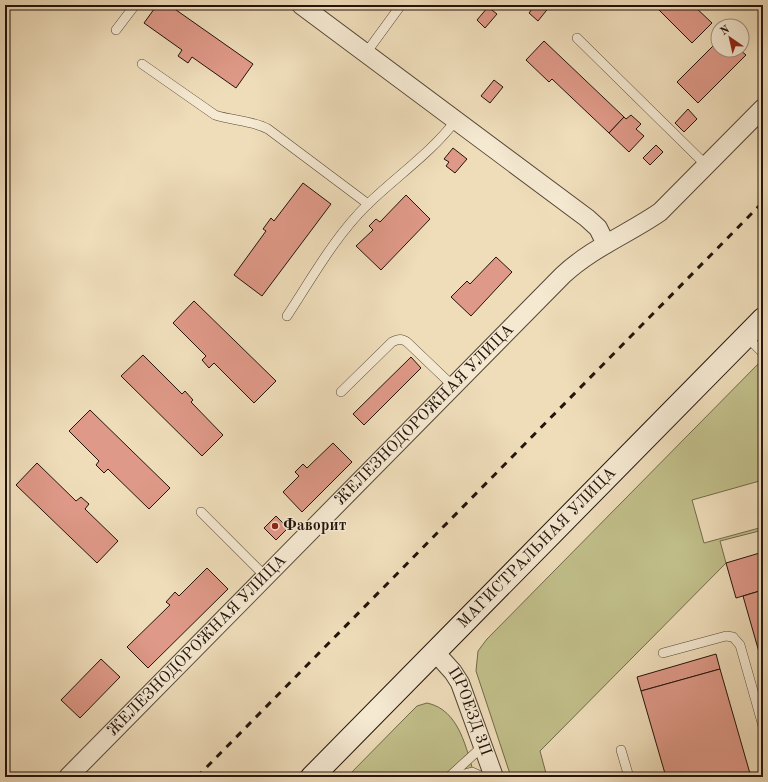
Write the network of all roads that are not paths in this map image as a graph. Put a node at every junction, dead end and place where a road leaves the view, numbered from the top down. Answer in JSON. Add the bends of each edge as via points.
{"nodes":[{"id":1,"x":134,"y":5,"type":"edge"},
{"id":2,"x":301,"y":5,"type":"edge"},
{"id":3,"x":401,"y":5,"type":"edge"},
{"id":4,"x":116,"y":30,"type":"dead end"},
{"id":5,"x":577,"y":38,"type":"dead end"},
{"id":6,"x":366,"y":53,"type":"junction"},
{"id":7,"x":142,"y":64,"type":"dead end"},
{"id":8,"x":763,"y":108,"type":"edge"},
{"id":9,"x":456,"y":120,"type":"junction"},
{"id":10,"x":707,"y":166,"type":"junction"},
{"id":11,"x":368,"y":204,"type":"junction"},
{"id":12,"x":606,"y":244,"type":"junction"},
{"id":13,"x":287,"y":316,"type":"dead end"},
{"id":14,"x":763,"y":319,"type":"edge"},
{"id":15,"x":746,"y":336,"type":"junction"},
{"id":16,"x":763,"y":354,"type":"edge"},
{"id":17,"x":453,"y":386,"type":"junction"},
{"id":18,"x":341,"y":392,"type":"dead end"},
{"id":19,"x":201,"y":512,"type":"dead end"},
{"id":20,"x":265,"y":576,"type":"junction"},
{"id":21,"x":435,"y":652,"type":"junction"},
{"id":22,"x":663,"y":654,"type":"dead end"},
{"id":23,"x":763,"y":726,"type":"edge"},
{"id":24,"x":484,"y":745,"type":"junction"},
{"id":25,"x":621,"y":750,"type":"dead end"},
{"id":26,"x":68,"y":777,"type":"edge"},
{"id":27,"x":312,"y":777,"type":"edge"},
{"id":28,"x":450,"y":777,"type":"edge"},
{"id":29,"x":454,"y":777,"type":"edge"},
{"id":30,"x":484,"y":777,"type":"edge"},
{"id":31,"x":494,"y":777,"type":"edge"},
{"id":32,"x":629,"y":777,"type":"edge"}],
"edges":[{"from":1,"to":4,"type":"lane"},
{"from":2,"to":6,"type":"street"},
{"from":3,"to":6,"type":"lane"},
{"from":5,"to":10,"type":"lane"},
{"from":6,"to":9,"type":"street"},
{"from":7,"to":11,"type":"lane","via":[[215,115],[255,122],[268,129]]},
{"from":8,"to":10,"type":"street","name":"ЖЕЛЕЗНОДОРОЖНАЯ УЛИЦА"},
{"from":9,"to":11,"type":"lane","via":[[440,139]]},
{"from":9,"to":12,"type":"street","via":[[587,218],[598,228]]},
{"from":10,"to":12,"type":"street","name":"ЖЕЛЕЗНОДОРОЖНАЯ УЛИЦА","via":[[660,212]]},
{"from":11,"to":13,"type":"lane","via":[[351,222]]},
{"from":12,"to":17,"type":"street","name":"ЖЕЛЕЗНОДОРОЖНАЯ УЛИЦА","via":[[567,271]]},
{"from":14,"to":15,"type":"main road","name":"МАГИСТРАЛЬНАЯ УЛИЦА"},
{"from":15,"to":16,"type":"lane"},
{"from":15,"to":21,"type":"main road","name":"МАГИСТРАЛЬНАЯ УЛИЦА"},
{"from":17,"to":18,"type":"lane","via":[[404,339],[397,339]]},
{"from":17,"to":20,"type":"street","name":"ЖЕЛЕЗНОДОРОЖНАЯ УЛИЦА"},
{"from":19,"to":20,"type":"lane"},
{"from":20,"to":26,"type":"street","name":"ЖЕЛЕЗНОДОРОЖНАЯ УЛИЦА"},
{"from":21,"to":24,"type":"street","name":"ПРОЕЗД 3П","via":[[460,683]]},
{"from":21,"to":27,"type":"main road","name":"МАГИСТРАЛЬНАЯ УЛИЦА"},
{"from":22,"to":23,"type":"lane","via":[[726,636],[732,637],[740,645]]},
{"from":24,"to":28,"type":"lane"},
{"from":24,"to":31,"type":"street","name":"ПРОЕЗД 3П"},
{"from":25,"to":32,"type":"lane"},
{"from":29,"to":30,"type":"lane","via":[[472,772]]}]}
